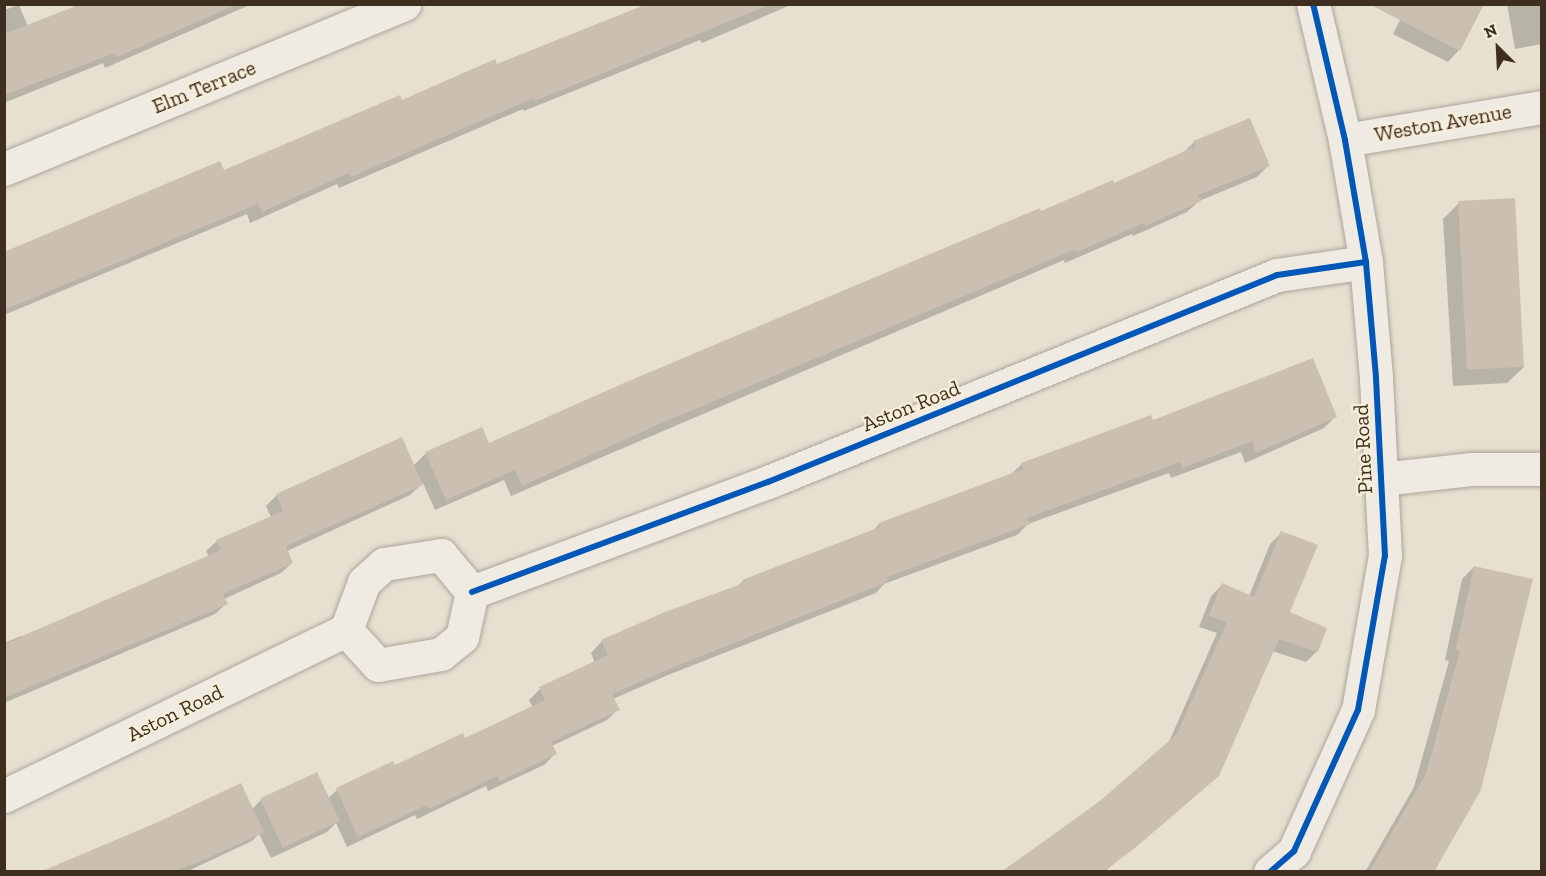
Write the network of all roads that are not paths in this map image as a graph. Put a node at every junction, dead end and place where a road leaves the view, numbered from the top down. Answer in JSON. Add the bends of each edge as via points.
{"nodes":[{"id":1,"x":404,"y":4,"type":"edge"},
{"id":2,"x":1313,"y":4,"type":"edge"},
{"id":3,"x":1542,"y":106,"type":"edge"},
{"id":4,"x":1345,"y":140,"type":"junction"},
{"id":5,"x":4,"y":169,"type":"edge"},
{"id":6,"x":1366,"y":262,"type":"junction"},
{"id":7,"x":1542,"y":469,"type":"edge"},
{"id":8,"x":1381,"y":478,"type":"junction"},
{"id":9,"x":472,"y":592,"type":"junction"},
{"id":10,"x":346,"y":630,"type":"junction"},
{"id":11,"x":4,"y":796,"type":"edge"},
{"id":12,"x":1270,"y":872,"type":"edge"}],
"edges":[{"from":1,"to":5,"type":"street","name":"Elm Terrace"},
{"from":2,"to":4,"type":"street","name":"Pine Road"},
{"from":3,"to":4,"type":"street","name":"Weston Avenue"},
{"from":4,"to":6,"type":"street","name":"Pine Road"},
{"from":6,"to":8,"type":"street","name":"Pine Road"},
{"from":6,"to":9,"type":"street","name":"Aston Road","via":[[1277,275],[768,482]]},
{"from":7,"to":8,"type":"street","via":[[1472,469]]},
{"from":8,"to":12,"type":"street","name":"Pine Road","via":[[1385,556],[1358,710],[1294,851]]},
{"from":9,"to":10,"type":"street","via":[[441,555],[384,564],[364,582]]},
{"from":9,"to":10,"type":"street","via":[[462,637],[441,654],[378,665]]},
{"from":10,"to":11,"type":"street","name":"Aston Road"}]}
